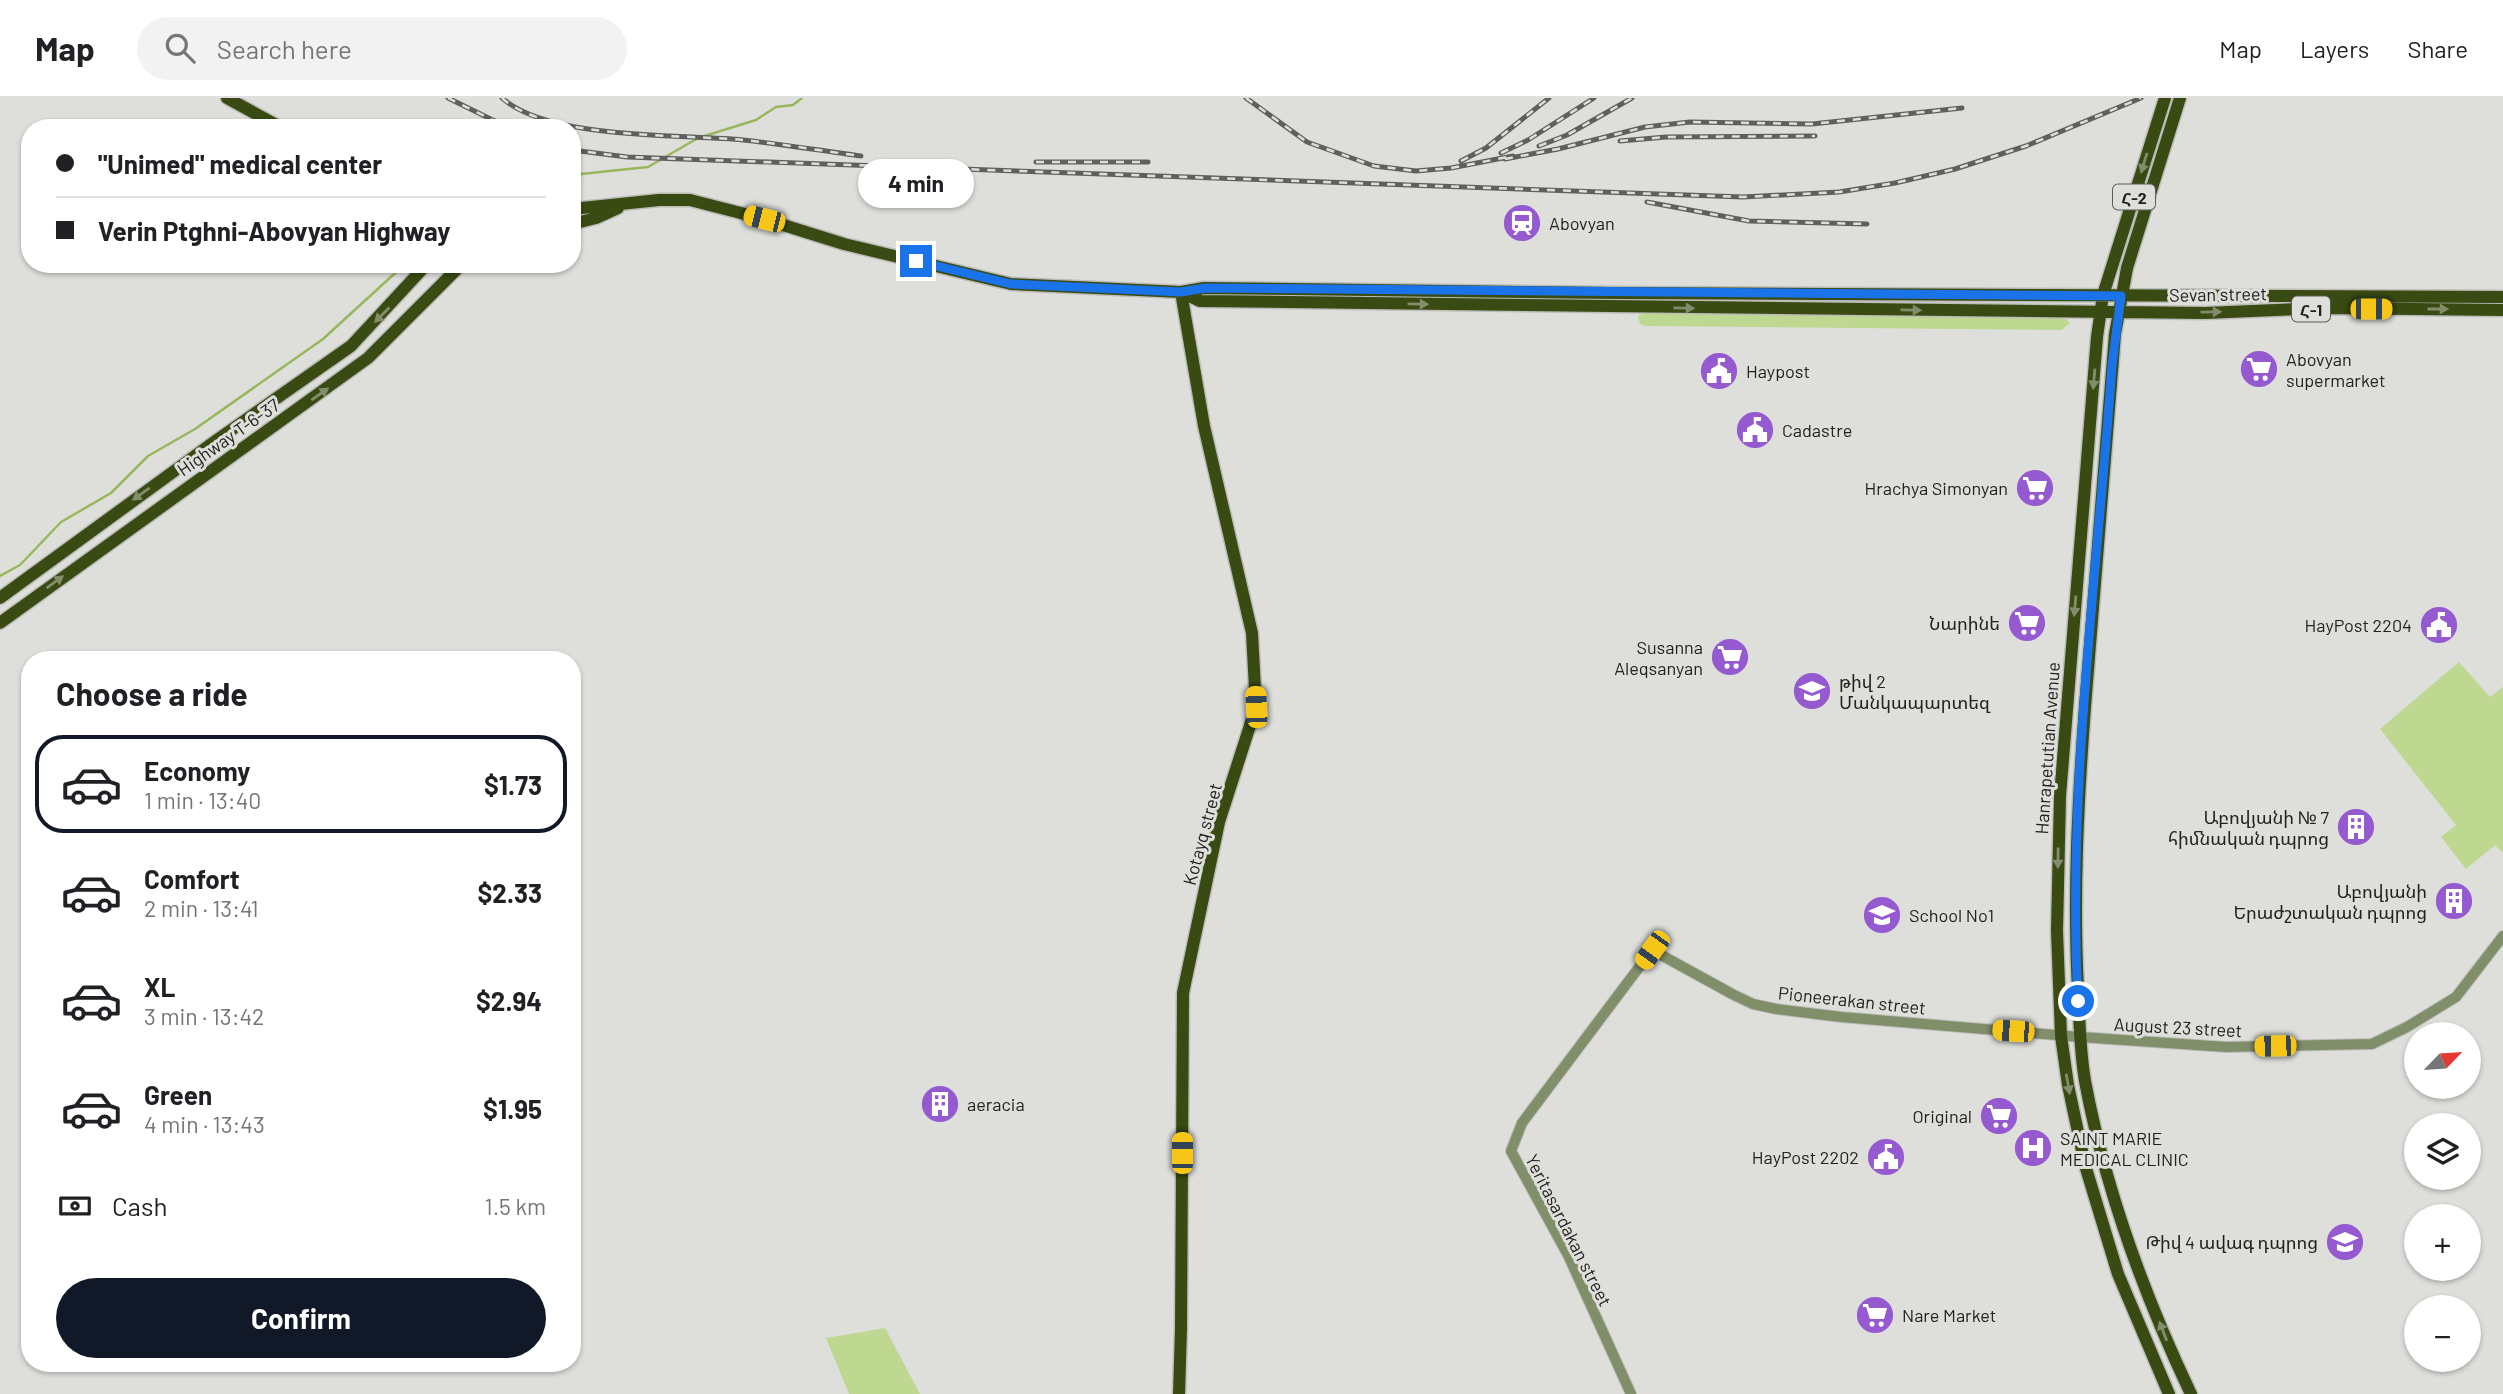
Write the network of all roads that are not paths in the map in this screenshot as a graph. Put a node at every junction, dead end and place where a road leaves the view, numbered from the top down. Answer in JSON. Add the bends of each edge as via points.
{"nodes":[{"id":1,"x":227,"y":98,"type":"edge"},
{"id":2,"x":2165,"y":98,"type":"edge"},
{"id":3,"x":2180,"y":98,"type":"edge"},
{"id":4,"x":266,"y":119,"type":"edge"},
{"id":5,"x":624,"y":205,"type":"junction"},
{"id":6,"x":581,"y":208,"type":"edge"},
{"id":7,"x":581,"y":222,"type":"edge"},
{"id":8,"x":419,"y":273,"type":"edge"},
{"id":9,"x":453,"y":273,"type":"edge"},
{"id":10,"x":1181,"y":292,"type":"junction"},
{"id":11,"x":2104,"y":295,"type":"junction"},
{"id":12,"x":2121,"y":296,"type":"junction"},
{"id":13,"x":2503,"y":297,"type":"edge"},
{"id":14,"x":2503,"y":310,"type":"edge"},
{"id":15,"x":2101,"y":312,"type":"junction"},
{"id":16,"x":2118,"y":312,"type":"junction"},
{"id":17,"x":0,"y":598,"type":"edge"},
{"id":18,"x":0,"y":623,"type":"edge"},
{"id":19,"x":2503,"y":936,"type":"edge"},
{"id":20,"x":1652,"y":950,"type":"joint"},
{"id":21,"x":2061,"y":1036,"type":"junction"},
{"id":22,"x":2080,"y":1037,"type":"junction"},
{"id":23,"x":1179,"y":1394,"type":"edge"},
{"id":24,"x":1631,"y":1394,"type":"edge"},
{"id":25,"x":2169,"y":1394,"type":"edge"},
{"id":26,"x":2190,"y":1394,"type":"edge"}],
"edges":[{"from":1,"to":4,"type":"main road"},
{"from":2,"to":11,"type":"main road","name":"Hanrapetutian Avenue","number":"Հ-2","one_way":true},
{"from":3,"to":12,"type":"main road","name":"Hanrapetutian Avenue","number":"Հ-2"},
{"from":5,"to":6,"type":"main road","number":"Հ-1"},
{"from":5,"to":7,"type":"main road","number":"Հ-1"},
{"from":5,"to":10,"type":"main road","number":"Հ-1","via":[[690,200],[844,244],[1011,284]]},
{"from":8,"to":17,"type":"main road","name":"Highway T-6-37","one_way":true,"via":[[351,346]]},
{"from":18,"to":9,"type":"main road","name":"Highway T-6-37","one_way":true,"via":[[368,358]]},
{"from":10,"to":11,"type":"main road","number":"Հ-1","via":[[1205,288]]},
{"from":10,"to":15,"type":"main road","number":"Հ-1","one_way":true,"via":[[1200,301]]},
{"from":10,"to":23,"type":"main road","name":"Kotayq street","via":[[1204,426],[1252,633],[1256,707],[1219,822],[1183,993]]},
{"from":11,"to":12,"type":"main road","name":"Sevan street","number":"Հ-1"},
{"from":11,"to":15,"type":"main road","name":"Hanrapetutian Avenue","number":"Հ-2"},
{"from":12,"to":13,"type":"main road","name":"Sevan street","number":"Հ-1"},
{"from":12,"to":16,"type":"main road","name":"Hanrapetutian Avenue","number":"Հ-2"},
{"from":16,"to":14,"type":"main road","name":"Sevan street","number":"Հ-1","one_way":true},
{"from":15,"to":16,"type":"main road","name":"Sevan street","number":"Հ-1"},
{"from":15,"to":21,"type":"main road","name":"Hanrapetutian Avenue","one_way":true,"via":[[2060,796],[2057,931]]},
{"from":16,"to":22,"type":"main road","name":"Hanrapetutian Avenue","via":[[2078,798],[2075,931]]},
{"from":19,"to":22,"type":"street","name":"August 23 street","via":[[2455,997],[2372,1044],[2226,1047]]},
{"from":20,"to":21,"type":"street","name":"Pioneerakan street","via":[[1734,995],[1776,1009]]},
{"from":20,"to":24,"type":"street","name":"Yeritasardakan street","via":[[1522,1123],[1511,1150],[1568,1255]]},
{"from":21,"to":22,"type":"street","name":"August 23 street"},
{"from":21,"to":25,"type":"main road","name":"Hanrapetutian Avenue","one_way":true,"via":[[2092,1189],[2118,1274]]},
{"from":26,"to":22,"type":"main road","name":"Hanrapetutian Avenue","one_way":true,"via":[[2136,1259],[2104,1160]]}]}
